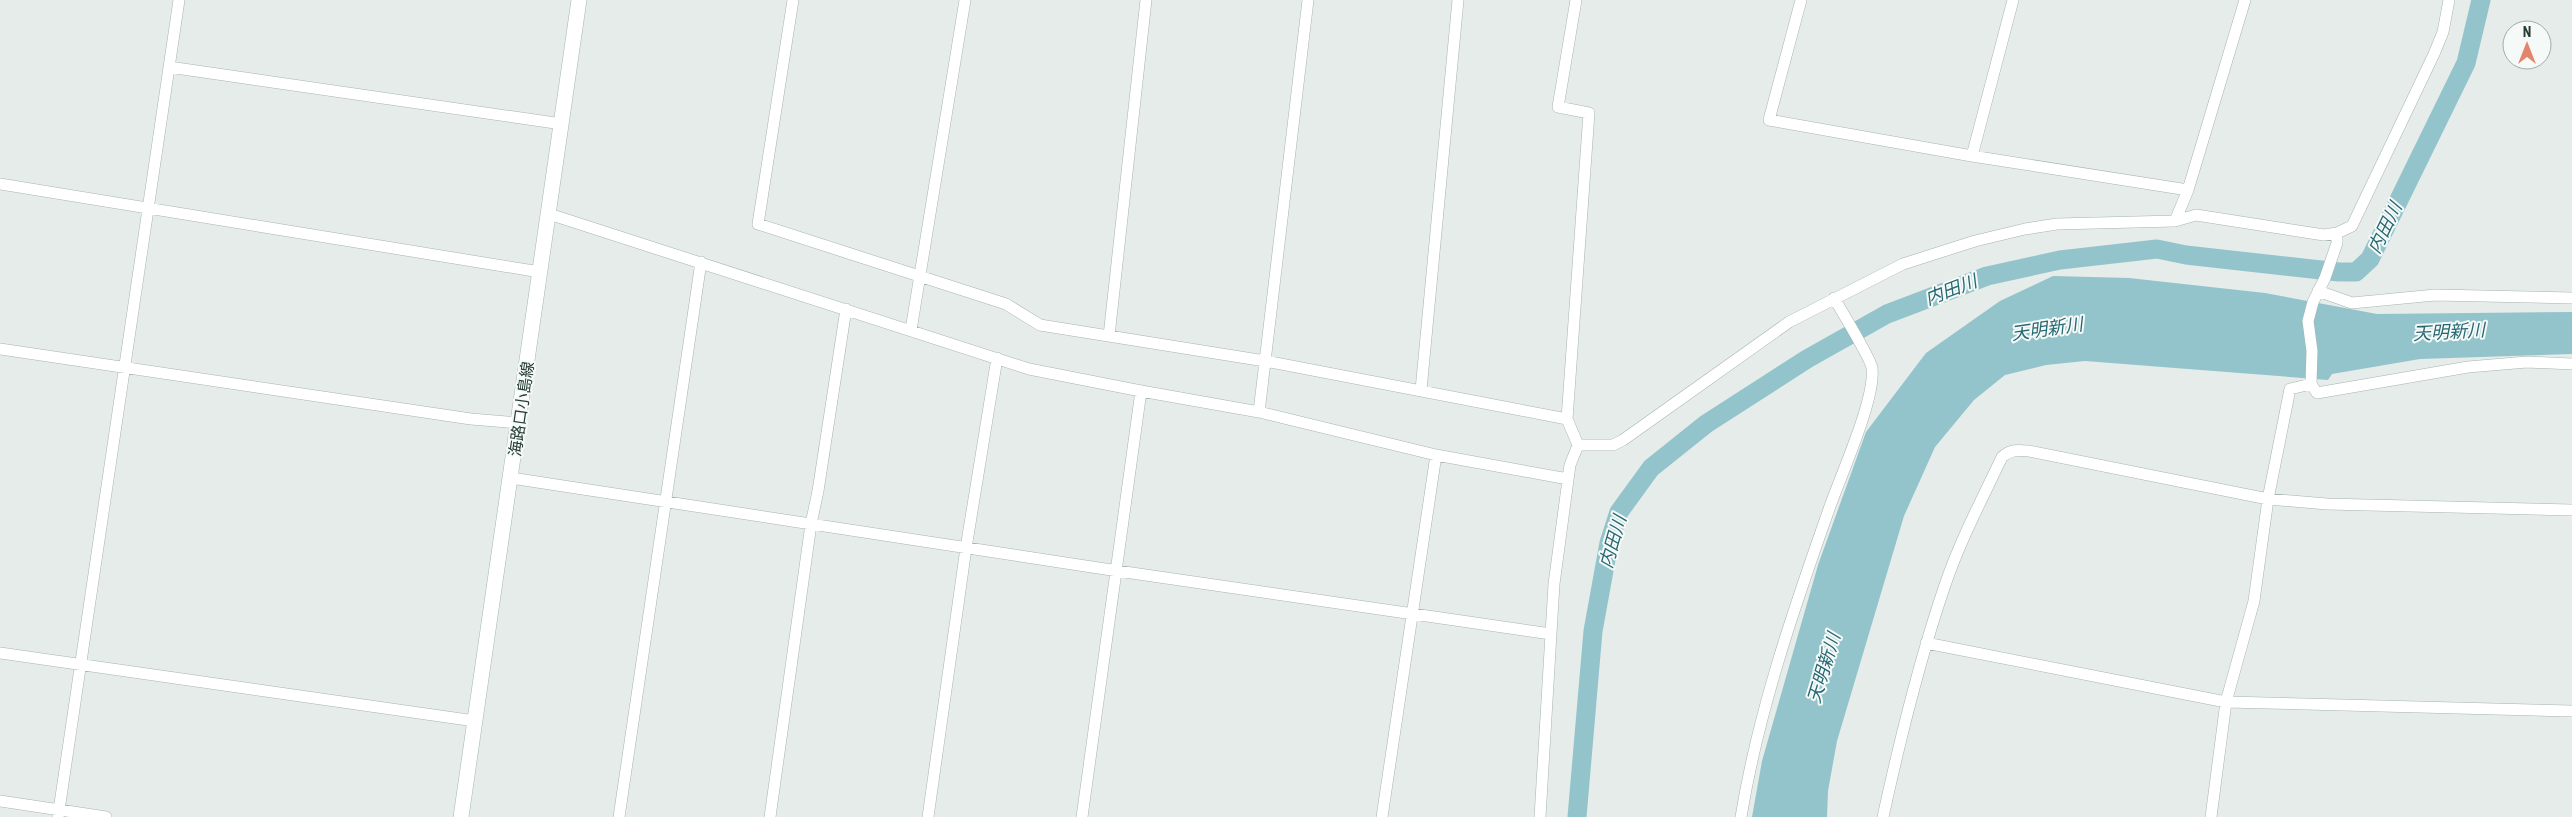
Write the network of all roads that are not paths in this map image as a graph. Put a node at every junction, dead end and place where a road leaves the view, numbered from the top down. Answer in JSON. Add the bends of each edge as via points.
{"nodes":[{"id":1,"x":179,"y":0,"type":"edge"},
{"id":2,"x":579,"y":0,"type":"edge"},
{"id":3,"x":793,"y":0,"type":"edge"},
{"id":4,"x":965,"y":0,"type":"edge"},
{"id":5,"x":1146,"y":0,"type":"edge"},
{"id":6,"x":1308,"y":0,"type":"edge"},
{"id":7,"x":1458,"y":0,"type":"edge"},
{"id":8,"x":1576,"y":0,"type":"edge"},
{"id":9,"x":1801,"y":0,"type":"edge"},
{"id":10,"x":2013,"y":0,"type":"edge"},
{"id":11,"x":2245,"y":0,"type":"edge"},
{"id":12,"x":2449,"y":0,"type":"edge"},
{"id":13,"x":169,"y":67,"type":"junction"},
{"id":14,"x":562,"y":124,"type":"junction"},
{"id":15,"x":1972,"y":156,"type":"junction"},
{"id":16,"x":0,"y":184,"type":"edge"},
{"id":17,"x":2188,"y":190,"type":"junction"},
{"id":18,"x":148,"y":208,"type":"junction"},
{"id":19,"x":548,"y":214,"type":"junction"},
{"id":20,"x":2175,"y":221,"type":"junction"},
{"id":21,"x":2337,"y":238,"type":"junction"},
{"id":22,"x":701,"y":262,"type":"junction"},
{"id":23,"x":540,"y":272,"type":"junction"},
{"id":24,"x":921,"y":275,"type":"junction"},
{"id":25,"x":2315,"y":297,"type":"junction"},
{"id":26,"x":1834,"y":298,"type":"junction"},
{"id":27,"x":2572,"y":298,"type":"edge"},
{"id":28,"x":846,"y":309,"type":"junction"},
{"id":29,"x":911,"y":330,"type":"junction"},
{"id":30,"x":1109,"y":336,"type":"junction"},
{"id":31,"x":0,"y":349,"type":"edge"},
{"id":32,"x":997,"y":358,"type":"junction"},
{"id":33,"x":1265,"y":361,"type":"junction"},
{"id":34,"x":2572,"y":364,"type":"edge"},
{"id":35,"x":125,"y":368,"type":"junction"},
{"id":36,"x":2311,"y":384,"type":"junction"},
{"id":37,"x":1421,"y":390,"type":"junction"},
{"id":38,"x":1141,"y":392,"type":"junction"},
{"id":39,"x":1259,"y":412,"type":"junction"},
{"id":40,"x":1567,"y":419,"type":"junction"},
{"id":41,"x":519,"y":423,"type":"junction"},
{"id":42,"x":1578,"y":445,"type":"junction"},
{"id":43,"x":1436,"y":455,"type":"junction"},
{"id":44,"x":511,"y":478,"type":"junction"},
{"id":45,"x":1568,"y":479,"type":"junction"},
{"id":46,"x":2268,"y":499,"type":"junction"},
{"id":47,"x":665,"y":502,"type":"junction"},
{"id":48,"x":2572,"y":510,"type":"edge"},
{"id":49,"x":811,"y":524,"type":"junction"},
{"id":50,"x":966,"y":548,"type":"junction"},
{"id":51,"x":1118,"y":571,"type":"junction"},
{"id":52,"x":1412,"y":614,"type":"junction"},
{"id":53,"x":1551,"y":634,"type":"junction"},
{"id":54,"x":1926,"y":643,"type":"junction"},
{"id":55,"x":0,"y":653,"type":"edge"},
{"id":56,"x":81,"y":665,"type":"junction"},
{"id":57,"x":2226,"y":702,"type":"junction"},
{"id":58,"x":2572,"y":711,"type":"edge"},
{"id":59,"x":475,"y":721,"type":"junction"},
{"id":60,"x":0,"y":801,"type":"edge"},
{"id":61,"x":59,"y":813,"type":"edge"},
{"id":62,"x":106,"y":817,"type":"edge"},
{"id":63,"x":461,"y":817,"type":"edge"},
{"id":64,"x":619,"y":817,"type":"edge"},
{"id":65,"x":770,"y":817,"type":"edge"},
{"id":66,"x":928,"y":817,"type":"edge"},
{"id":67,"x":1082,"y":817,"type":"edge"},
{"id":68,"x":1382,"y":817,"type":"edge"},
{"id":69,"x":1540,"y":817,"type":"edge"},
{"id":70,"x":1741,"y":817,"type":"edge"},
{"id":71,"x":1883,"y":817,"type":"edge"},
{"id":72,"x":2211,"y":817,"type":"edge"}],
"edges":[{"from":1,"to":13,"type":"street"},
{"from":2,"to":14,"type":"main road","name":"海路口小島線"},
{"from":3,"to":24,"type":"street","via":[[758,224]]},
{"from":4,"to":24,"type":"street"},
{"from":5,"to":30,"type":"street"},
{"from":6,"to":33,"type":"street"},
{"from":7,"to":37,"type":"street"},
{"from":8,"to":40,"type":"street","via":[[1558,107],[1590,113]]},
{"from":9,"to":15,"type":"street","via":[[1769,120]]},
{"from":10,"to":15,"type":"street"},
{"from":11,"to":17,"type":"street"},
{"from":12,"to":21,"type":"street","via":[[2434,54],[2352,226]]},
{"from":13,"to":14,"type":"street"},
{"from":13,"to":18,"type":"street"},
{"from":14,"to":19,"type":"main road","name":"海路口小島線"},
{"from":15,"to":17,"type":"street"},
{"from":16,"to":18,"type":"street"},
{"from":17,"to":20,"type":"street"},
{"from":18,"to":23,"type":"street"},
{"from":18,"to":35,"type":"street"},
{"from":19,"to":22,"type":"street"},
{"from":19,"to":23,"type":"main road","name":"海路口小島線"},
{"from":20,"to":21,"type":"street","via":[[2196,215]]},
{"from":20,"to":26,"type":"street","via":[[2057,224],[2008,233],[1904,264]]},
{"from":21,"to":25,"type":"street","via":[[2325,278]]},
{"from":22,"to":28,"type":"street"},
{"from":22,"to":47,"type":"street"},
{"from":23,"to":41,"type":"main road","name":"海路口小島線"},
{"from":24,"to":29,"type":"street"},
{"from":24,"to":30,"type":"street","via":[[1006,304],[1040,325]]},
{"from":25,"to":27,"type":"street","via":[[2352,303],[2435,295]]},
{"from":25,"to":36,"type":"street","via":[[2308,321],[2312,351]]},
{"from":26,"to":42,"type":"street","via":[[1768,336],[1623,440],[1613,445]]},
{"from":26,"to":70,"type":"street","via":[[1872,366],[1870,398],[1827,513],[1769,694]]},
{"from":28,"to":29,"type":"street"},
{"from":28,"to":49,"type":"street"},
{"from":29,"to":32,"type":"street"},
{"from":30,"to":33,"type":"street"},
{"from":31,"to":35,"type":"street"},
{"from":32,"to":38,"type":"street"},
{"from":32,"to":50,"type":"street"},
{"from":33,"to":37,"type":"street"},
{"from":33,"to":39,"type":"street"},
{"from":34,"to":36,"type":"street","via":[[2527,362],[2468,367],[2317,393]]},
{"from":35,"to":41,"type":"street","via":[[461,418]]},
{"from":35,"to":56,"type":"street"},
{"from":36,"to":46,"type":"street","via":[[2290,389]]},
{"from":37,"to":40,"type":"street"},
{"from":38,"to":39,"type":"street"},
{"from":38,"to":51,"type":"street"},
{"from":39,"to":43,"type":"street"},
{"from":40,"to":42,"type":"street"},
{"from":41,"to":44,"type":"main road","name":"海路口小島線"},
{"from":42,"to":45,"type":"street"},
{"from":43,"to":45,"type":"street"},
{"from":43,"to":52,"type":"street"},
{"from":44,"to":47,"type":"street"},
{"from":44,"to":59,"type":"main road","name":"海路口小島線"},
{"from":45,"to":53,"type":"street"},
{"from":46,"to":48,"type":"street","via":[[2327,504]]},
{"from":46,"to":54,"type":"street","via":[[2029,451],[2007,453],[2002,457],[1959,547]]},
{"from":46,"to":57,"type":"street","via":[[2254,602]]},
{"from":47,"to":49,"type":"street"},
{"from":47,"to":64,"type":"street"},
{"from":49,"to":50,"type":"street"},
{"from":49,"to":65,"type":"street"},
{"from":50,"to":51,"type":"street"},
{"from":50,"to":66,"type":"street"},
{"from":51,"to":52,"type":"street"},
{"from":51,"to":67,"type":"street"},
{"from":52,"to":53,"type":"street"},
{"from":52,"to":68,"type":"street"},
{"from":53,"to":69,"type":"street"},
{"from":54,"to":57,"type":"street"},
{"from":54,"to":71,"type":"street"},
{"from":55,"to":56,"type":"street"},
{"from":56,"to":59,"type":"street"},
{"from":56,"to":61,"type":"street"},
{"from":57,"to":58,"type":"street"},
{"from":57,"to":72,"type":"street"},
{"from":59,"to":63,"type":"main road","name":"海路口小島線"},
{"from":60,"to":61,"type":"street"},
{"from":61,"to":62,"type":"street"}]}
